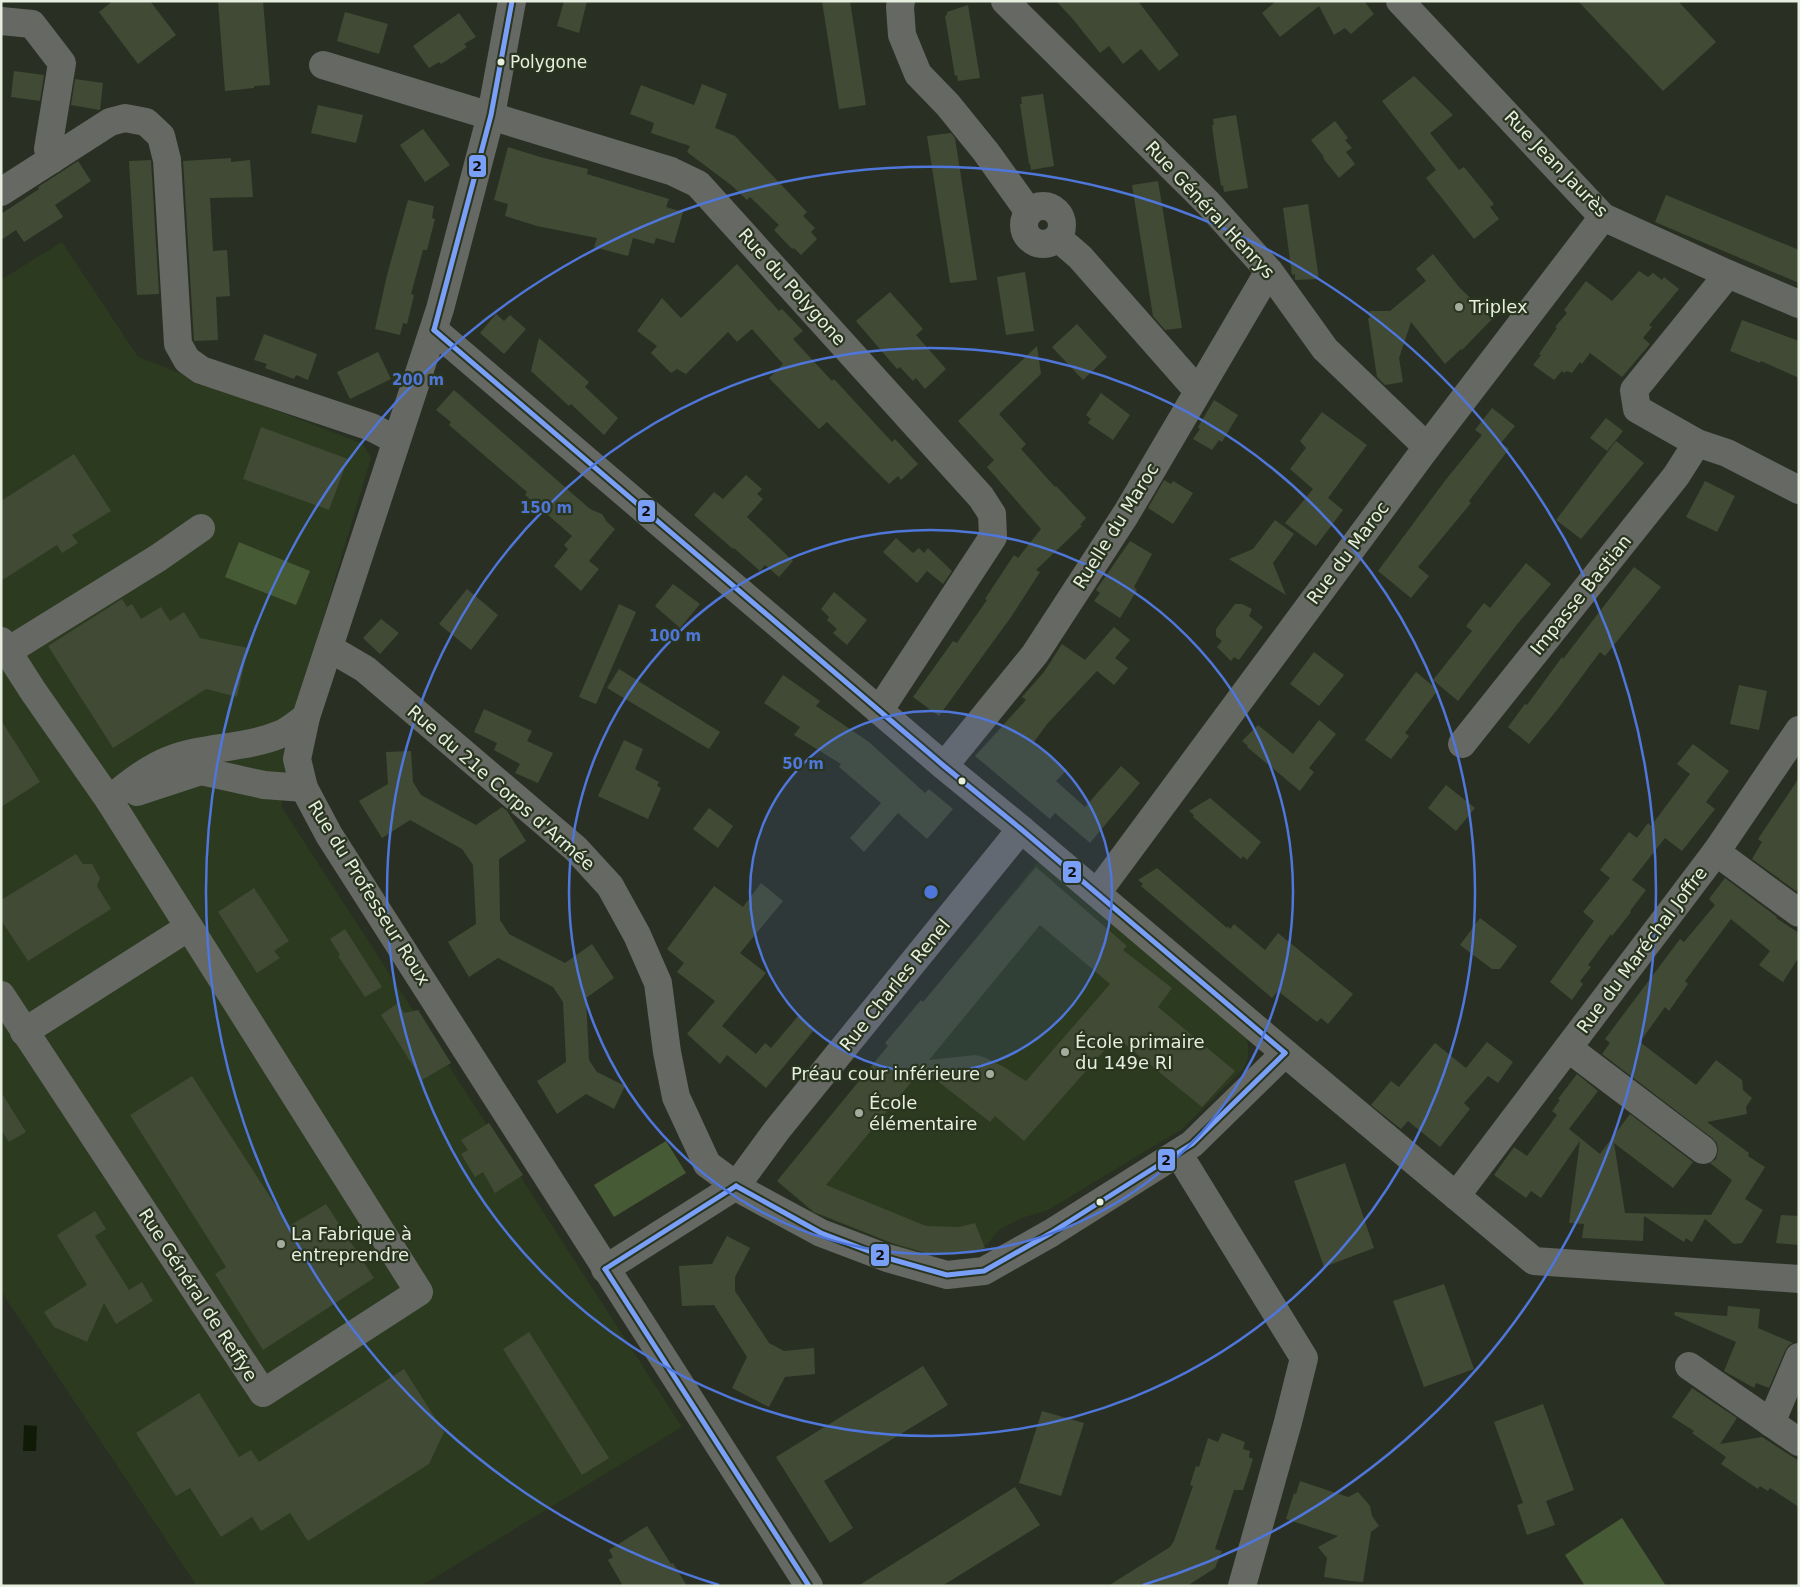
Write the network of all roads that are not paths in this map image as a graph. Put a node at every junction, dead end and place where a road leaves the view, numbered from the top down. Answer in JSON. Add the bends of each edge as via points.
{"nodes":[{"id":1,"x":512,"y":1,"type":"edge"},
{"id":2,"x":901,"y":1,"type":"edge"},
{"id":3,"x":1004,"y":1,"type":"edge"},
{"id":4,"x":1400,"y":1,"type":"edge"},
{"id":5,"x":1,"y":21,"type":"edge"},
{"id":6,"x":322,"y":65,"type":"dead end"},
{"id":7,"x":491,"y":115,"type":"junction"},
{"id":8,"x":51,"y":160,"type":"junction"},
{"id":9,"x":1,"y":192,"type":"edge"},
{"id":10,"x":1604,"y":217,"type":"junction"},
{"id":11,"x":1269,"y":271,"type":"junction"},
{"id":12,"x":1728,"y":274,"type":"junction"},
{"id":13,"x":1799,"y":304,"type":"edge"},
{"id":14,"x":434,"y":330,"type":"junction"},
{"id":15,"x":1199,"y":389,"type":"junction"},
{"id":16,"x":396,"y":440,"type":"junction"},
{"id":17,"x":1697,"y":443,"type":"junction"},
{"id":18,"x":1427,"y":447,"type":"junction"},
{"id":19,"x":1799,"y":490,"type":"edge"},
{"id":20,"x":201,"y":528,"type":"dead end"},
{"id":21,"x":5,"y":646,"type":"edge"},
{"id":22,"x":329,"y":648,"type":"junction"},
{"id":23,"x":879,"y":711,"type":"junction"},
{"id":24,"x":306,"y":717,"type":"junction"},
{"id":25,"x":1799,"y":730,"type":"edge"},
{"id":26,"x":1462,"y":744,"type":"dead end"},
{"id":27,"x":944,"y":766,"type":"junction"},
{"id":28,"x":304,"y":788,"type":"junction"},
{"id":29,"x":109,"y":800,"type":"junction"},
{"id":30,"x":1021,"y":829,"type":"junction"},
{"id":31,"x":1716,"y":852,"type":"junction"},
{"id":32,"x":1097,"y":893,"type":"junction"},
{"id":33,"x":1799,"y":913,"type":"edge"},
{"id":34,"x":189,"y":927,"type":"junction"},
{"id":35,"x":1,"y":996,"type":"edge"},
{"id":36,"x":24,"y":1032,"type":"junction"},
{"id":37,"x":1568,"y":1048,"type":"junction"},
{"id":38,"x":1285,"y":1053,"type":"junction"},
{"id":39,"x":1703,"y":1150,"type":"dead end"},
{"id":40,"x":1178,"y":1153,"type":"junction"},
{"id":41,"x":736,"y":1186,"type":"junction"},
{"id":42,"x":1456,"y":1196,"type":"junction"},
{"id":43,"x":605,"y":1269,"type":"junction"},
{"id":44,"x":1799,"y":1279,"type":"edge"},
{"id":45,"x":1799,"y":1357,"type":"edge"},
{"id":46,"x":1689,"y":1366,"type":"dead end"},
{"id":47,"x":1771,"y":1424,"type":"junction"},
{"id":48,"x":1799,"y":1442,"type":"edge"},
{"id":49,"x":808,"y":1586,"type":"edge"},
{"id":50,"x":1242,"y":1586,"type":"edge"}],
"edges":[{"from":1,"to":7,"type":"street","name":"Rue du Professeur Roux"},
{"from":2,"to":15,"type":"street","via":[[902,35],[918,74],[986,152],[1028,212],[1024,231],[1030,240],[1049,244],[1058,238]]},
{"from":3,"to":11,"type":"street","name":"Rue Général Henrys","via":[[1209,204]]},
{"from":4,"to":10,"type":"street","name":"Rue Jean Jaurès"},
{"from":5,"to":8,"type":"street","via":[[32,24],[62,63],[48,149]]},
{"from":6,"to":7,"type":"street","name":"Rue du Polygone"},
{"from":7,"to":14,"type":"street","name":"Rue du Professeur Roux"},
{"from":7,"to":23,"type":"street","name":"Rue du Polygone","via":[[671,171],[698,184],[981,497],[992,514],[994,537]]},
{"from":8,"to":9,"type":"street"},
{"from":8,"to":16,"type":"street","via":[[110,122],[124,118],[146,122],[161,136],[167,160],[178,344],[187,360],[201,370],[371,427]]},
{"from":10,"to":12,"type":"street","name":"Rue Jean Jaurès"},
{"from":10,"to":18,"type":"street","name":"Rue du Maroc"},
{"from":11,"to":15,"type":"street","name":"Ruelle du Maroc"},
{"from":11,"to":18,"type":"street","name":"Rue Général Henrys","via":[[1324,348]]},
{"from":12,"to":13,"type":"street","name":"Rue Jean Jaurès"},
{"from":12,"to":17,"type":"street","via":[[1634,390],[1636,409]]},
{"from":14,"to":16,"type":"street","name":"Rue du Professeur Roux"},
{"from":14,"to":23,"type":"street"},
{"from":15,"to":27,"type":"street","name":"Ruelle du Maroc","via":[[1126,514],[1035,654]]},
{"from":16,"to":22,"type":"street","name":"Rue du Professeur Roux"},
{"from":17,"to":19,"type":"street","via":[[1727,454]]},
{"from":17,"to":26,"type":"street","name":"Impasse Bastian","via":[[1676,476]]},
{"from":18,"to":32,"type":"street","name":"Rue du Maroc"},
{"from":20,"to":21,"type":"street","via":[[158,558]]},
{"from":21,"to":29,"type":"street","name":"Rue Général de Reffye"},
{"from":22,"to":24,"type":"street","name":"Rue du Professeur Roux"},
{"from":22,"to":41,"type":"street","name":"Rue du 21e Corps d'Armée","via":[[365,669],[576,849],[610,886],[658,983],[676,1097],[707,1164]]},
{"from":23,"to":27,"type":"street"},
{"from":24,"to":28,"type":"street","name":"Rue du Professeur Roux","via":[[297,759]]},
{"from":24,"to":29,"type":"street","via":[[283,733],[262,740],[202,750],[168,760],[129,783]]},
{"from":25,"to":31,"type":"street","name":"Rue du Maréchal Joffre"},
{"from":27,"to":30,"type":"street"},
{"from":28,"to":29,"type":"street","via":[[264,785],[201,771]]},
{"from":28,"to":43,"type":"street","name":"Rue du Professeur Roux","via":[[329,835]]},
{"from":29,"to":34,"type":"street","name":"Rue Général de Reffye"},
{"from":30,"to":32,"type":"street"},
{"from":30,"to":41,"type":"street","name":"Rue Charles Renel"},
{"from":31,"to":33,"type":"street","name":"Rue du Maréchal Joffre"},
{"from":31,"to":37,"type":"street","name":"Rue du Maréchal Joffre"},
{"from":32,"to":38,"type":"street"},
{"from":34,"to":36,"type":"street"},
{"from":34,"to":36,"type":"street","name":"Rue Général de Reffye","via":[[420,1292],[263,1393]]},
{"from":35,"to":36,"type":"street","name":"Rue Général de Reffye"},
{"from":37,"to":39,"type":"street","name":"Rue du Maréchal Joffre"},
{"from":37,"to":42,"type":"street","name":"Rue du Maréchal Joffre"},
{"from":38,"to":40,"type":"street","name":"Rue du 21e Corps d'Armée","via":[[1192,1144]]},
{"from":38,"to":42,"type":"street"},
{"from":40,"to":41,"type":"street","name":"Rue du 21e Corps d'Armée","via":[[984,1271],[947,1275],[887,1258],[821,1233]]},
{"from":40,"to":50,"type":"street","via":[[1304,1358]]},
{"from":41,"to":43,"type":"street","name":"Rue Charles Renel"},
{"from":42,"to":44,"type":"street","via":[[1534,1261]]},
{"from":43,"to":49,"type":"street","name":"Rue du Professeur Roux"},
{"from":45,"to":47,"type":"street"},
{"from":46,"to":47,"type":"street"},
{"from":47,"to":48,"type":"street"}]}
